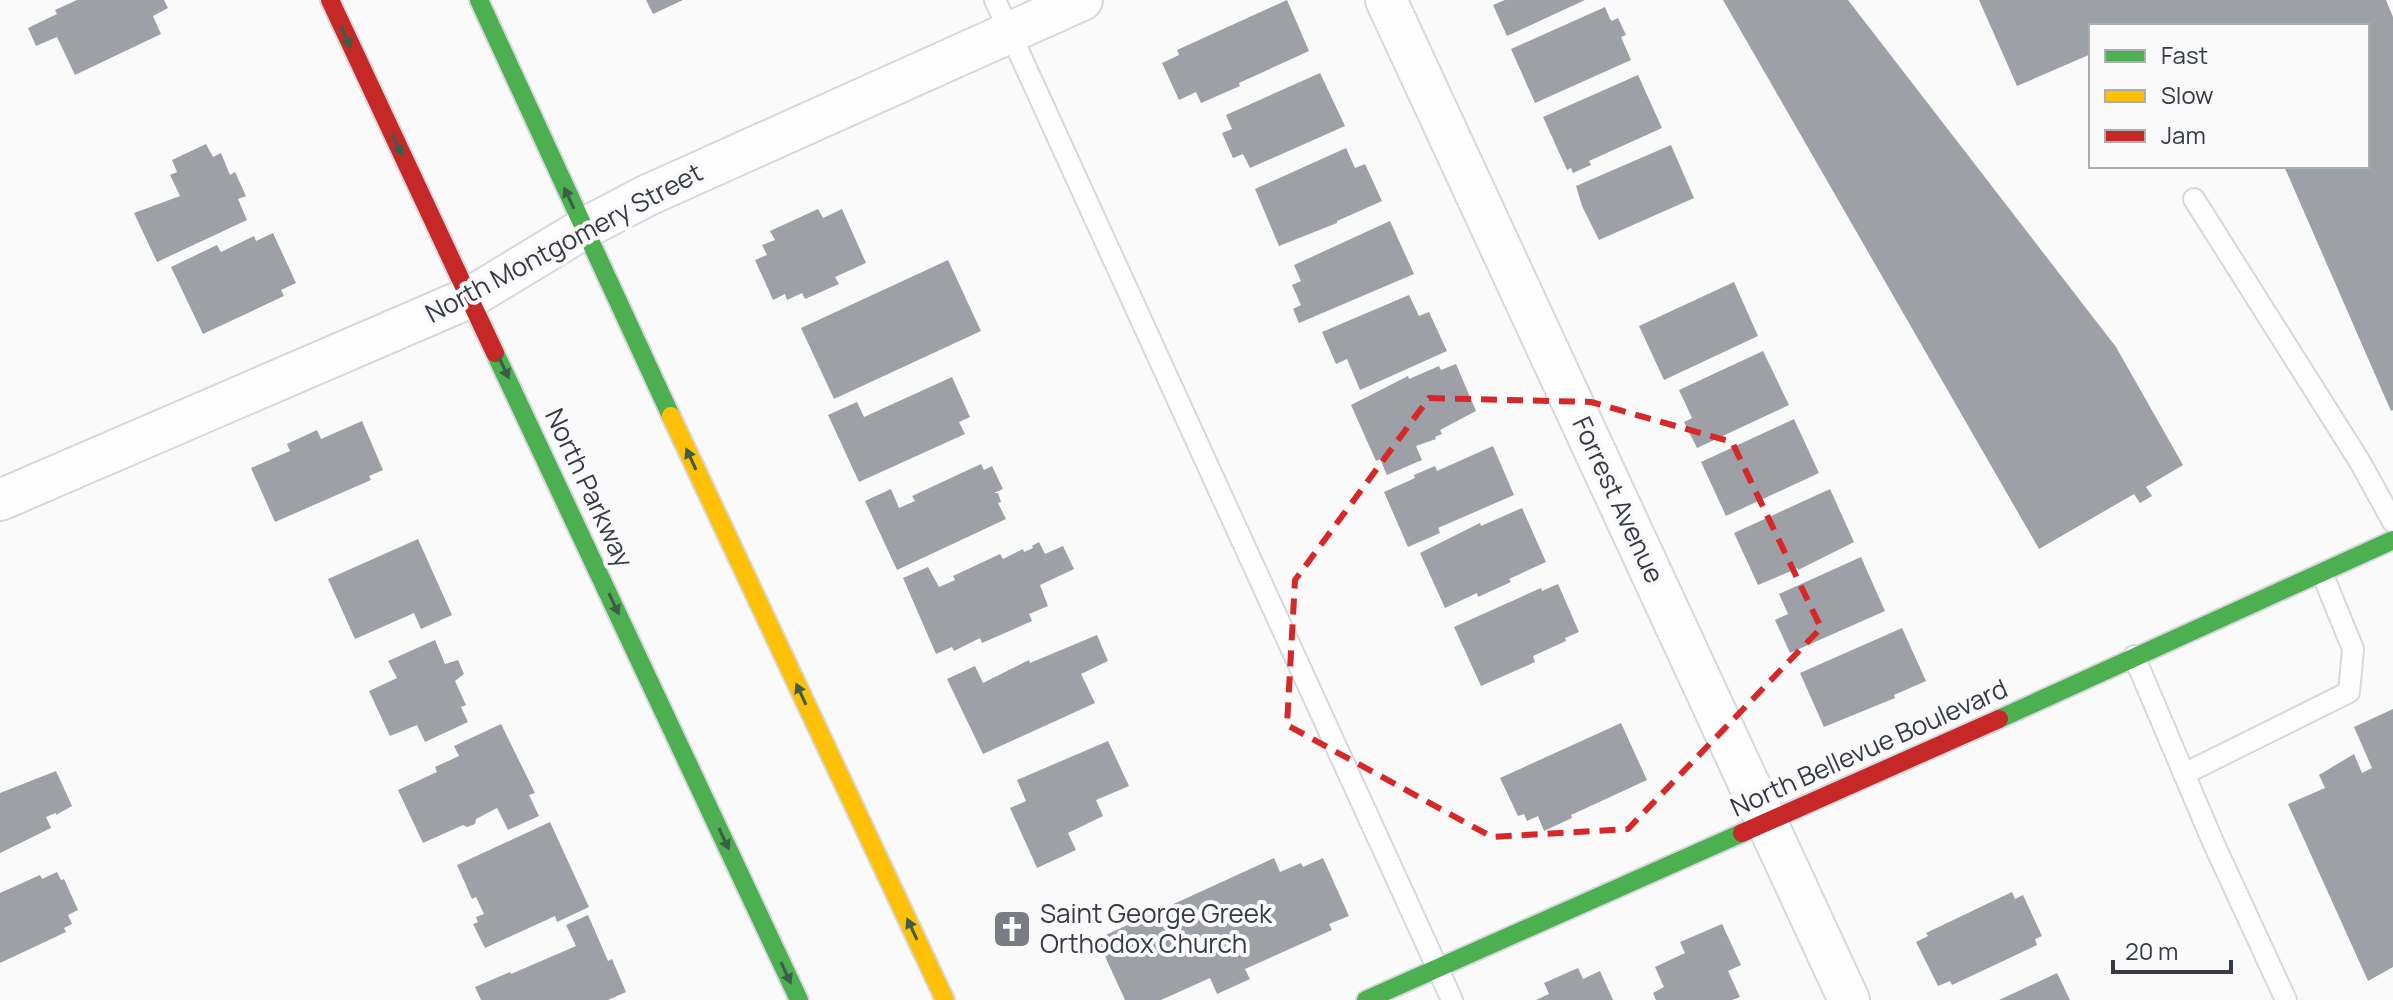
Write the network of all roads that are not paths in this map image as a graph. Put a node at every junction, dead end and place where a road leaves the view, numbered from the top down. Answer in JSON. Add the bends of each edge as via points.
{"nodes":[{"id":1,"x":330,"y":0,"type":"edge"},
{"id":2,"x":479,"y":0,"type":"edge"},
{"id":3,"x":1082,"y":0,"type":"edge"},
{"id":4,"x":1386,"y":0,"type":"edge"},
{"id":5,"x":1003,"y":16,"type":"edge"},
{"id":6,"x":2194,"y":199,"type":"dead end"},
{"id":7,"x":583,"y":229,"type":"junction"},
{"id":8,"x":471,"y":297,"type":"junction"},
{"id":9,"x":0,"y":500,"type":"edge"},
{"id":10,"x":2393,"y":522,"type":"edge"},
{"id":11,"x":2393,"y":540,"type":"edge"},
{"id":12,"x":2322,"y":573,"type":"junction"},
{"id":13,"x":2134,"y":656,"type":"junction"},
{"id":14,"x":2184,"y":774,"type":"junction"},
{"id":15,"x":1767,"y":821,"type":"junction"},
{"id":16,"x":1438,"y":968,"type":"junction"},
{"id":17,"x":799,"y":1000,"type":"edge"},
{"id":18,"x":945,"y":1000,"type":"edge"},
{"id":19,"x":1366,"y":1000,"type":"edge"},
{"id":20,"x":1452,"y":1000,"type":"edge"},
{"id":21,"x":1849,"y":1000,"type":"edge"},
{"id":22,"x":2286,"y":1000,"type":"edge"}],
"edges":[{"from":1,"to":8,"type":"main road","name":"North Parkway","one_way":true},
{"from":7,"to":2,"type":"main road","one_way":true},
{"from":3,"to":5,"type":"street","name":"North Montgomery Street"},
{"from":4,"to":15,"type":"street","name":"Forrest Avenue"},
{"from":5,"to":7,"type":"street","name":"North Montgomery Street"},
{"from":5,"to":16,"type":"lane"},
{"from":6,"to":10,"type":"lane"},
{"from":7,"to":8,"type":"street","name":"North Montgomery Street"},
{"from":18,"to":7,"type":"main road","one_way":true},
{"from":8,"to":9,"type":"street","name":"North Montgomery Street"},
{"from":8,"to":17,"type":"main road","name":"North Parkway","one_way":true},
{"from":11,"to":12,"type":"main road","name":"North Bellevue Boulevard"},
{"from":12,"to":13,"type":"main road","name":"North Bellevue Boulevard"},
{"from":12,"to":14,"type":"lane","via":[[2353,649],[2349,692]]},
{"from":13,"to":14,"type":"lane"},
{"from":13,"to":15,"type":"main road","name":"North Bellevue Boulevard"},
{"from":14,"to":22,"type":"lane"},
{"from":15,"to":16,"type":"main road","name":"North Bellevue Boulevard"},
{"from":15,"to":21,"type":"street","name":"Forrest Avenue"},
{"from":16,"to":19,"type":"main road","name":"North Bellevue Boulevard"},
{"from":16,"to":20,"type":"lane"}]}
